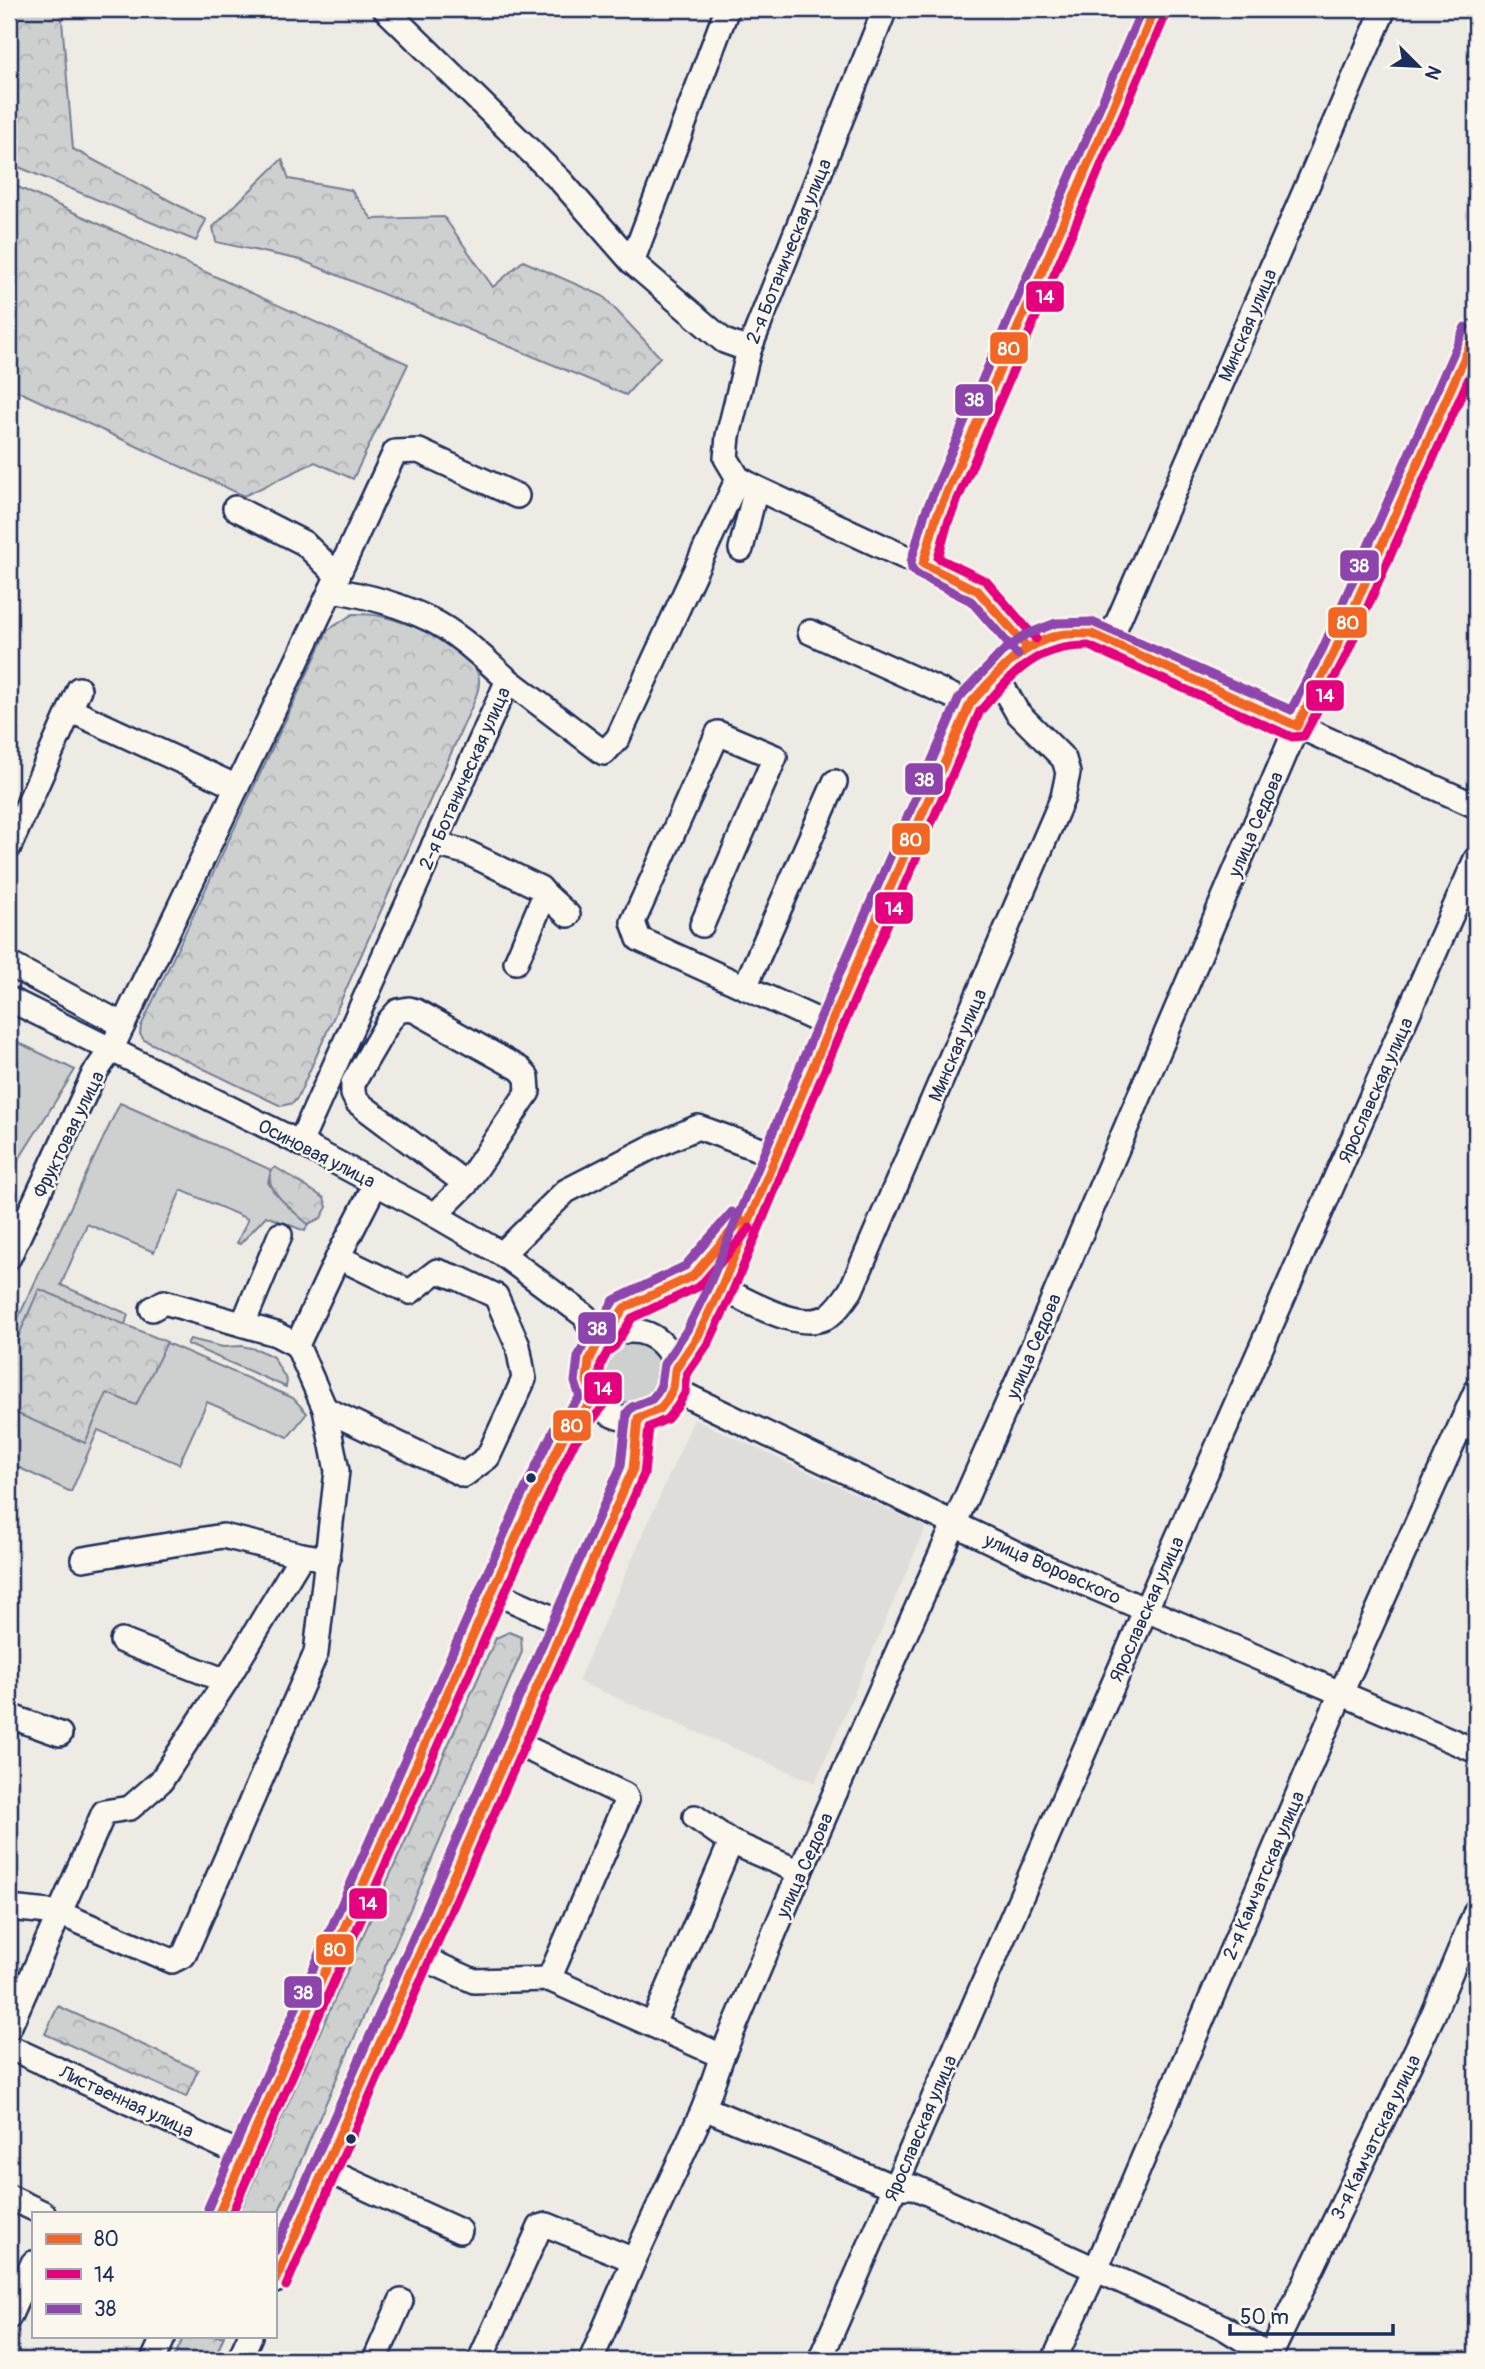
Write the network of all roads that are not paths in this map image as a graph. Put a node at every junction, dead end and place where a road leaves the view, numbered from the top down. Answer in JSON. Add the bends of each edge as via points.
{"nodes":[{"id":1,"x":386,"y":9,"type":"edge"},
{"id":2,"x":727,"y":9,"type":"edge"},
{"id":3,"x":885,"y":9,"type":"edge"},
{"id":4,"x":1155,"y":9,"type":"edge"},
{"id":5,"x":1384,"y":9,"type":"edge"},
{"id":6,"x":632,"y":262,"type":"junction"},
{"id":7,"x":1476,"y":332,"type":"edge"},
{"id":8,"x":749,"y":350,"type":"junction"},
{"id":9,"x":747,"y":483,"type":"junction"},
{"id":10,"x":517,"y":496,"type":"dead end"},
{"id":11,"x":235,"y":508,"type":"dead end"},
{"id":12,"x":741,"y":549,"type":"dead end"},
{"id":13,"x":923,"y":564,"type":"junction"},
{"id":14,"x":335,"y":583,"type":"junction"},
{"id":15,"x":810,"y":632,"type":"dead end"},
{"id":16,"x":1109,"y":642,"type":"junction"},
{"id":17,"x":1027,"y":647,"type":"junction"},
{"id":18,"x":996,"y":675,"type":"junction"},
{"id":19,"x":508,"y":680,"type":"junction"},
{"id":20,"x":79,"y":689,"type":"dead end"},
{"id":21,"x":970,"y":704,"type":"junction"},
{"id":22,"x":70,"y":710,"type":"junction"},
{"id":23,"x":1297,"y":726,"type":"junction"},
{"id":24,"x":835,"y":782,"type":"dead end"},
{"id":25,"x":237,"y":787,"type":"junction"},
{"id":26,"x":1476,"y":806,"type":"edge"},
{"id":27,"x":434,"y":844,"type":"junction"},
{"id":28,"x":9,"y":847,"type":"edge"},
{"id":29,"x":1476,"y":859,"type":"edge"},
{"id":30,"x":545,"y":894,"type":"junction"},
{"id":31,"x":568,"y":915,"type":"dead end"},
{"id":32,"x":702,"y":925,"type":"dead end"},
{"id":33,"x":516,"y":962,"type":"dead end"},
{"id":34,"x":9,"y":964,"type":"edge"},
{"id":35,"x":745,"y":988,"type":"junction"},
{"id":36,"x":9,"y":999,"type":"edge"},
{"id":37,"x":123,"y":1025,"type":"junction"},
{"id":38,"x":830,"y":1026,"type":"junction"},
{"id":39,"x":111,"y":1050,"type":"junction"},
{"id":40,"x":300,"y":1143,"type":"junction"},
{"id":41,"x":775,"y":1155,"type":"junction"},
{"id":42,"x":376,"y":1183,"type":"junction"},
{"id":43,"x":466,"y":1184,"type":"junction"},
{"id":44,"x":754,"y":1205,"type":"junction"},
{"id":45,"x":435,"y":1215,"type":"junction"},
{"id":46,"x":280,"y":1235,"type":"dead end"},
{"id":47,"x":502,"y":1254,"type":"junction"},
{"id":48,"x":9,"y":1257,"type":"edge"},
{"id":49,"x":338,"y":1257,"type":"junction"},
{"id":50,"x":720,"y":1288,"type":"junction"},
{"id":51,"x":152,"y":1310,"type":"dead end"},
{"id":52,"x":243,"y":1324,"type":"junction"},
{"id":53,"x":602,"y":1340,"type":"junction"},
{"id":54,"x":297,"y":1345,"type":"junction"},
{"id":55,"x":674,"y":1380,"type":"junction"},
{"id":56,"x":1476,"y":1391,"type":"edge"},
{"id":57,"x":594,"y":1399,"type":"junction"},
{"id":58,"x":325,"y":1409,"type":"junction"},
{"id":59,"x":638,"y":1418,"type":"junction"},
{"id":60,"x":956,"y":1523,"type":"junction"},
{"id":61,"x":302,"y":1555,"type":"junction"},
{"id":62,"x":83,"y":1559,"type":"dead end"},
{"id":63,"x":328,"y":1559,"type":"junction"},
{"id":64,"x":492,"y":1591,"type":"junction"},
{"id":65,"x":1146,"y":1609,"type":"junction"},
{"id":66,"x":566,"y":1624,"type":"junction"},
{"id":67,"x":121,"y":1641,"type":"dead end"},
{"id":68,"x":226,"y":1681,"type":"junction"},
{"id":69,"x":1340,"y":1693,"type":"junction"},
{"id":70,"x":9,"y":1716,"type":"edge"},
{"id":71,"x":60,"y":1734,"type":"dead end"},
{"id":72,"x":514,"y":1742,"type":"junction"},
{"id":73,"x":1476,"y":1751,"type":"edge"},
{"id":74,"x":695,"y":1817,"type":"dead end"},
{"id":75,"x":731,"y":1842,"type":"junction"},
{"id":76,"x":800,"y":1872,"type":"junction"},
{"id":77,"x":9,"y":1908,"type":"edge"},
{"id":78,"x":1476,"y":1911,"type":"edge"},
{"id":79,"x":59,"y":1913,"type":"junction"},
{"id":80,"x":418,"y":1956,"type":"junction"},
{"id":81,"x":548,"y":1979,"type":"junction"},
{"id":82,"x":653,"y":2024,"type":"junction"},
{"id":83,"x":9,"y":2028,"type":"edge"},
{"id":84,"x":9,"y":2047,"type":"edge"},
{"id":85,"x":722,"y":2056,"type":"junction"},
{"id":86,"x":705,"y":2108,"type":"junction"},
{"id":87,"x":245,"y":2156,"type":"junction"},
{"id":88,"x":324,"y":2169,"type":"junction"},
{"id":89,"x":894,"y":2187,"type":"junction"},
{"id":90,"x":9,"y":2197,"type":"edge"},
{"id":91,"x":41,"y":2212,"type":"edge"},
{"id":92,"x":219,"y":2212,"type":"edge"},
{"id":93,"x":460,"y":2231,"type":"dead end"},
{"id":94,"x":634,"y":2260,"type":"junction"},
{"id":95,"x":32,"y":2265,"type":"edge"},
{"id":96,"x":1096,"y":2269,"type":"junction"},
{"id":97,"x":276,"y":2279,"type":"edge"},
{"id":98,"x":401,"y":2301,"type":"dead end"},
{"id":99,"x":9,"y":2317,"type":"edge"},
{"id":100,"x":163,"y":2338,"type":"edge"},
{"id":101,"x":249,"y":2338,"type":"edge"},
{"id":102,"x":1269,"y":2358,"type":"edge"},
{"id":103,"x":153,"y":2360,"type":"edge"},
{"id":104,"x":239,"y":2360,"type":"edge"},
{"id":105,"x":375,"y":2360,"type":"edge"},
{"id":106,"x":480,"y":2360,"type":"edge"},
{"id":107,"x":591,"y":2360,"type":"edge"},
{"id":108,"x":820,"y":2360,"type":"edge"},
{"id":109,"x":1054,"y":2360,"type":"edge"}],
"edges":[{"from":1,"to":6,"type":"street","via":[[561,181]]},
{"from":2,"to":6,"type":"street"},
{"from":3,"to":8,"type":"street","name":"2-я Ботаническая улица"},
{"from":4,"to":13,"type":"street","via":[[936,518]]},
{"from":5,"to":16,"type":"street","name":"Минская улица"},
{"from":6,"to":8,"type":"street","via":[[724,341]]},
{"from":7,"to":23,"type":"street","name":"улица Седова"},
{"from":8,"to":9,"type":"street","name":"2-я Ботаническая улица","via":[[726,458]]},
{"from":9,"to":12,"type":"street"},
{"from":9,"to":13,"type":"street"},
{"from":9,"to":19,"type":"street","via":[[618,738],[604,754]]},
{"from":10,"to":14,"type":"street","via":[[419,452],[395,452]]},
{"from":11,"to":14,"type":"street","via":[[304,543]]},
{"from":13,"to":17,"type":"street","via":[[978,591]]},
{"from":14,"to":19,"type":"street","name":"2-я Ботаническая улица","via":[[432,620]]},
{"from":14,"to":25,"type":"street"},
{"from":15,"to":21,"type":"street"},
{"from":16,"to":17,"type":"street","via":[[1092,634],[1061,634]]},
{"from":16,"to":23,"type":"street"},
{"from":17,"to":18,"type":"street"},
{"from":18,"to":21,"type":"street"},
{"from":18,"to":50,"type":"street","name":"Минская улица","via":[[1017,712],[1063,759],[1068,773],[1063,797],[851,1290],[828,1317],[803,1321],[787,1319]]},
{"from":19,"to":27,"type":"street","name":"2-я Ботаническая улица"},
{"from":20,"to":22,"type":"street"},
{"from":21,"to":38,"type":"street"},
{"from":22,"to":25,"type":"street"},
{"from":22,"to":28,"type":"street"},
{"from":23,"to":26,"type":"street"},
{"from":23,"to":60,"type":"street","name":"улица Седова"},
{"from":24,"to":35,"type":"street"},
{"from":25,"to":37,"type":"street"},
{"from":27,"to":30,"type":"street","via":[[466,852]]},
{"from":27,"to":40,"type":"street","name":"2-я Ботаническая улица"},
{"from":29,"to":65,"type":"street","name":"Ярославская улица"},
{"from":30,"to":31,"type":"street"},
{"from":30,"to":33,"type":"street"},
{"from":32,"to":35,"type":"street","via":[[775,757],[718,733],[633,922],[639,939]]},
{"from":34,"to":37,"type":"street"},
{"from":35,"to":38,"type":"street"},
{"from":36,"to":39,"type":"street","name":"Осиновая улица"},
{"from":37,"to":39,"type":"street"},
{"from":38,"to":41,"type":"street"},
{"from":39,"to":40,"type":"street","name":"Осиновая улица"},
{"from":39,"to":48,"type":"street","name":"Фруктовая улица","via":[[94,1074]]},
{"from":40,"to":42,"type":"street","name":"Осиновая улица"},
{"from":41,"to":44,"type":"street"},
{"from":41,"to":47,"type":"street","via":[[698,1127],[566,1191]]},
{"from":42,"to":45,"type":"street","name":"Осиновая улица"},
{"from":42,"to":49,"type":"street"},
{"from":43,"to":43,"type":"street","via":[[528,1092],[527,1077],[416,1011],[398,1011],[353,1083],[353,1094]]},
{"from":43,"to":45,"type":"street"},
{"from":44,"to":50,"type":"street"},
{"from":44,"to":53,"type":"street","via":[[693,1276],[624,1308]]},
{"from":45,"to":47,"type":"street","name":"Осиновая улица"},
{"from":46,"to":52,"type":"street"},
{"from":47,"to":53,"type":"street","name":"Осиновая улица","via":[[585,1317]]},
{"from":49,"to":54,"type":"street"},
{"from":49,"to":58,"type":"street","via":[[410,1292],[437,1271],[496,1296],[517,1346],[524,1380],[488,1458],[464,1475]]},
{"from":50,"to":55,"type":"street"},
{"from":51,"to":52,"type":"street","via":[[164,1302]]},
{"from":52,"to":54,"type":"street"},
{"from":53,"to":55,"type":"street","via":[[626,1330],[649,1334],[673,1359]]},
{"from":53,"to":57,"type":"street","via":[[587,1371]]},
{"from":54,"to":58,"type":"street"},
{"from":55,"to":59,"type":"street","via":[[660,1409]]},
{"from":55,"to":60,"type":"street","name":"улица Воровского"},
{"from":56,"to":69,"type":"street","name":"2-я Камчатская улица"},
{"from":57,"to":59,"type":"street","via":[[608,1413]]},
{"from":57,"to":64,"type":"street","via":[[564,1436]]},
{"from":58,"to":63,"type":"street","via":[[337,1471]]},
{"from":59,"to":66,"type":"street","via":[[633,1469]]},
{"from":60,"to":65,"type":"street","name":"улица Воровского"},
{"from":60,"to":76,"type":"street","name":"улица Седова"},
{"from":61,"to":62,"type":"street","via":[[223,1536]]},
{"from":61,"to":63,"type":"street"},
{"from":61,"to":68,"type":"street"},
{"from":63,"to":79,"type":"street","via":[[316,1653],[184,1955],[172,1961]]},
{"from":64,"to":66,"type":"street"},
{"from":64,"to":87,"type":"street"},
{"from":65,"to":69,"type":"street","name":"улица Воровского"},
{"from":65,"to":89,"type":"street","name":"Ярославская улица"},
{"from":66,"to":72,"type":"street"},
{"from":67,"to":68,"type":"street"},
{"from":68,"to":79,"type":"street","via":[[161,1781],[130,1808],[104,1812]]},
{"from":69,"to":73,"type":"street","name":"улица Воровского"},
{"from":69,"to":96,"type":"street","name":"2-я Камчатская улица"},
{"from":70,"to":71,"type":"street"},
{"from":72,"to":80,"type":"street"},
{"from":72,"to":81,"type":"street","via":[[627,1799]]},
{"from":74,"to":75,"type":"street"},
{"from":75,"to":76,"type":"street"},
{"from":75,"to":82,"type":"street"},
{"from":76,"to":85,"type":"street","name":"улица Седова"},
{"from":77,"to":79,"type":"street"},
{"from":78,"to":102,"type":"street","name":"3-я Камчатская улица","via":[[1433,2015]]},
{"from":79,"to":83,"type":"street"},
{"from":80,"to":81,"type":"street","via":[[474,1981]]},
{"from":80,"to":88,"type":"street"},
{"from":81,"to":82,"type":"street"},
{"from":82,"to":85,"type":"street"},
{"from":84,"to":87,"type":"street","name":"Лиственная улица"},
{"from":85,"to":86,"type":"street","name":"улица Седова"},
{"from":86,"to":89,"type":"street"},
{"from":86,"to":94,"type":"street","name":"улица Седова"},
{"from":87,"to":92,"type":"street"},
{"from":88,"to":93,"type":"street"},
{"from":88,"to":97,"type":"street"},
{"from":89,"to":96,"type":"street","via":[[914,2187]]},
{"from":89,"to":108,"type":"street","name":"Ярославская улица"},
{"from":90,"to":91,"type":"street"},
{"from":94,"to":106,"type":"street","via":[[547,2225],[540,2227]]},
{"from":94,"to":107,"type":"street","name":"улица Седова"},
{"from":95,"to":99,"type":"street"},
{"from":96,"to":102,"type":"street","via":[[1223,2327]]},
{"from":96,"to":109,"type":"street","name":"2-я Камчатская улица"},
{"from":98,"to":105,"type":"street"},
{"from":100,"to":103,"type":"street"},
{"from":101,"to":104,"type":"street"}]}
